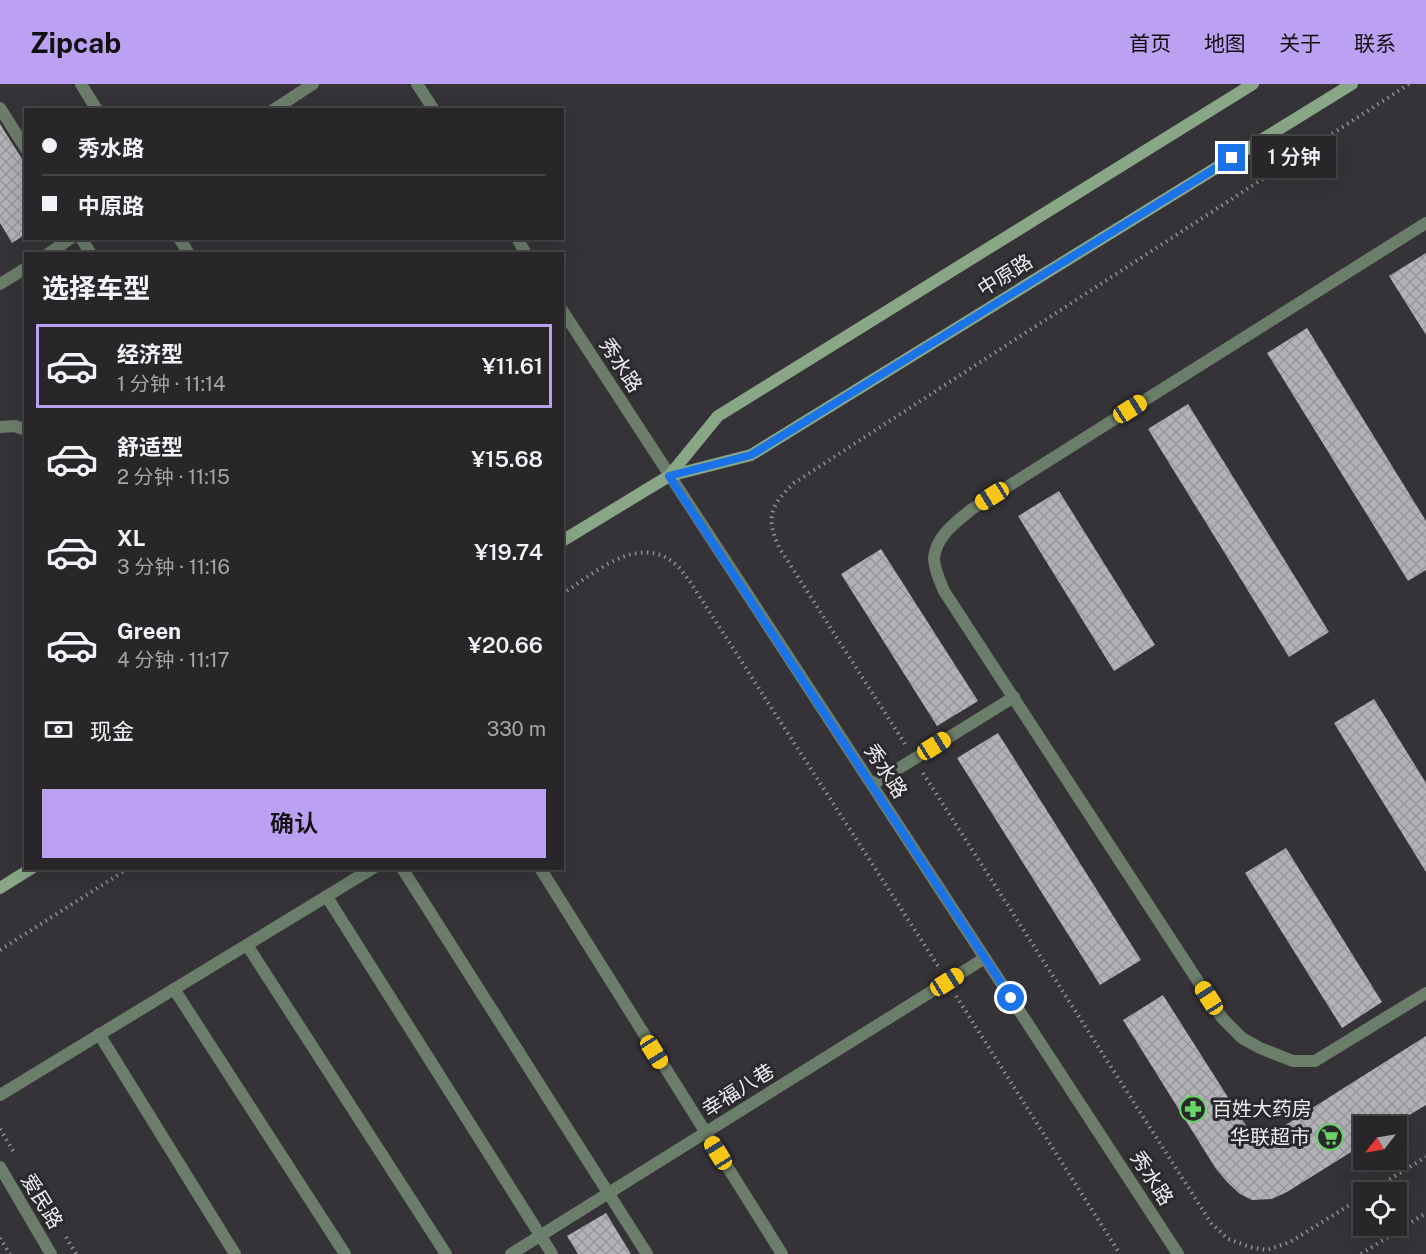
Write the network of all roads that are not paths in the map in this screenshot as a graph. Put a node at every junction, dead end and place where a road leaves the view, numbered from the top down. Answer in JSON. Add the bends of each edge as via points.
{"nodes":[{"id":1,"x":81,"y":84,"type":"edge"},
{"id":2,"x":313,"y":84,"type":"edge"},
{"id":3,"x":417,"y":84,"type":"edge"},
{"id":4,"x":1253,"y":84,"type":"edge"},
{"id":5,"x":1352,"y":84,"type":"edge"},
{"id":6,"x":0,"y":108,"type":"edge"},
{"id":7,"x":96,"y":108,"type":"edge"},
{"id":8,"x":276,"y":108,"type":"edge"},
{"id":9,"x":433,"y":108,"type":"edge"},
{"id":10,"x":24,"y":146,"type":"edge"},
{"id":11,"x":1426,"y":223,"type":"edge"},
{"id":12,"x":68,"y":240,"type":"edge"},
{"id":13,"x":51,"y":252,"type":"edge"},
{"id":14,"x":24,"y":269,"type":"edge"},
{"id":15,"x":0,"y":284,"type":"edge"},
{"id":16,"x":564,"y":313,"type":"edge"},
{"id":17,"x":0,"y":427,"type":"edge"},
{"id":18,"x":24,"y":429,"type":"edge"},
{"id":19,"x":669,"y":476,"type":"junction"},
{"id":20,"x":564,"y":540,"type":"edge"},
{"id":21,"x":1014,"y":697,"type":"junction"},
{"id":22,"x":872,"y":785,"type":"junction"},
{"id":23,"x":29,"y":870,"type":"edge"},
{"id":24,"x":370,"y":870,"type":"edge"},
{"id":25,"x":403,"y":870,"type":"edge"},
{"id":26,"x":541,"y":870,"type":"edge"},
{"id":27,"x":0,"y":888,"type":"edge"},
{"id":28,"x":327,"y":897,"type":"junction"},
{"id":29,"x":247,"y":945,"type":"junction"},
{"id":30,"x":985,"y":958,"type":"junction"},
{"id":31,"x":174,"y":989,"type":"junction"},
{"id":32,"x":1426,"y":993,"type":"edge"},
{"id":33,"x":99,"y":1034,"type":"junction"},
{"id":34,"x":0,"y":1095,"type":"edge"},
{"id":35,"x":705,"y":1133,"type":"junction"},
{"id":36,"x":0,"y":1167,"type":"edge"},
{"id":37,"x":609,"y":1193,"type":"junction"},
{"id":38,"x":541,"y":1235,"type":"junction"},
{"id":39,"x":51,"y":1254,"type":"edge"},
{"id":40,"x":235,"y":1254,"type":"edge"},
{"id":41,"x":345,"y":1254,"type":"edge"},
{"id":42,"x":446,"y":1254,"type":"edge"},
{"id":43,"x":511,"y":1254,"type":"edge"},
{"id":44,"x":552,"y":1254,"type":"edge"},
{"id":45,"x":647,"y":1254,"type":"edge"},
{"id":46,"x":782,"y":1254,"type":"edge"},
{"id":47,"x":1178,"y":1254,"type":"edge"}],
"edges":[{"from":1,"to":7,"type":"street"},
{"from":2,"to":8,"type":"street"},
{"from":3,"to":9,"type":"street"},
{"from":4,"to":19,"type":"main road","name":"中原路","via":[[718,417]]},
{"from":5,"to":19,"type":"main road","name":"中原路","via":[[751,455]]},
{"from":6,"to":10,"type":"street"},
{"from":11,"to":21,"type":"street","via":[[972,509],[940,540],[934,558],[944,591]]},
{"from":12,"to":13,"type":"street"},
{"from":14,"to":15,"type":"street"},
{"from":16,"to":19,"type":"street","name":"秀水路"},
{"from":17,"to":18,"type":"street"},
{"from":19,"to":20,"type":"main road","name":"中原路"},
{"from":19,"to":22,"type":"street","name":"秀水路"},
{"from":21,"to":22,"type":"street"},
{"from":21,"to":32,"type":"street","via":[[1222,1018],[1242,1038],[1293,1061],[1315,1061]]},
{"from":22,"to":30,"type":"street","name":"秀水路"},
{"from":23,"to":27,"type":"main road"},
{"from":24,"to":28,"type":"street"},
{"from":25,"to":37,"type":"street"},
{"from":26,"to":35,"type":"street"},
{"from":28,"to":29,"type":"street"},
{"from":28,"to":38,"type":"street"},
{"from":29,"to":31,"type":"street"},
{"from":29,"to":42,"type":"street"},
{"from":30,"to":35,"type":"street","name":"幸福八巷"},
{"from":30,"to":47,"type":"street","name":"秀水路"},
{"from":31,"to":33,"type":"street"},
{"from":31,"to":41,"type":"street"},
{"from":33,"to":34,"type":"street"},
{"from":33,"to":40,"type":"street"},
{"from":35,"to":37,"type":"street","name":"幸福八巷"},
{"from":35,"to":46,"type":"street"},
{"from":36,"to":39,"type":"street","name":"爱民路"},
{"from":37,"to":38,"type":"street","name":"幸福八巷"},
{"from":37,"to":45,"type":"street"},
{"from":38,"to":43,"type":"street","name":"幸福八巷"},
{"from":38,"to":44,"type":"street"}]}
